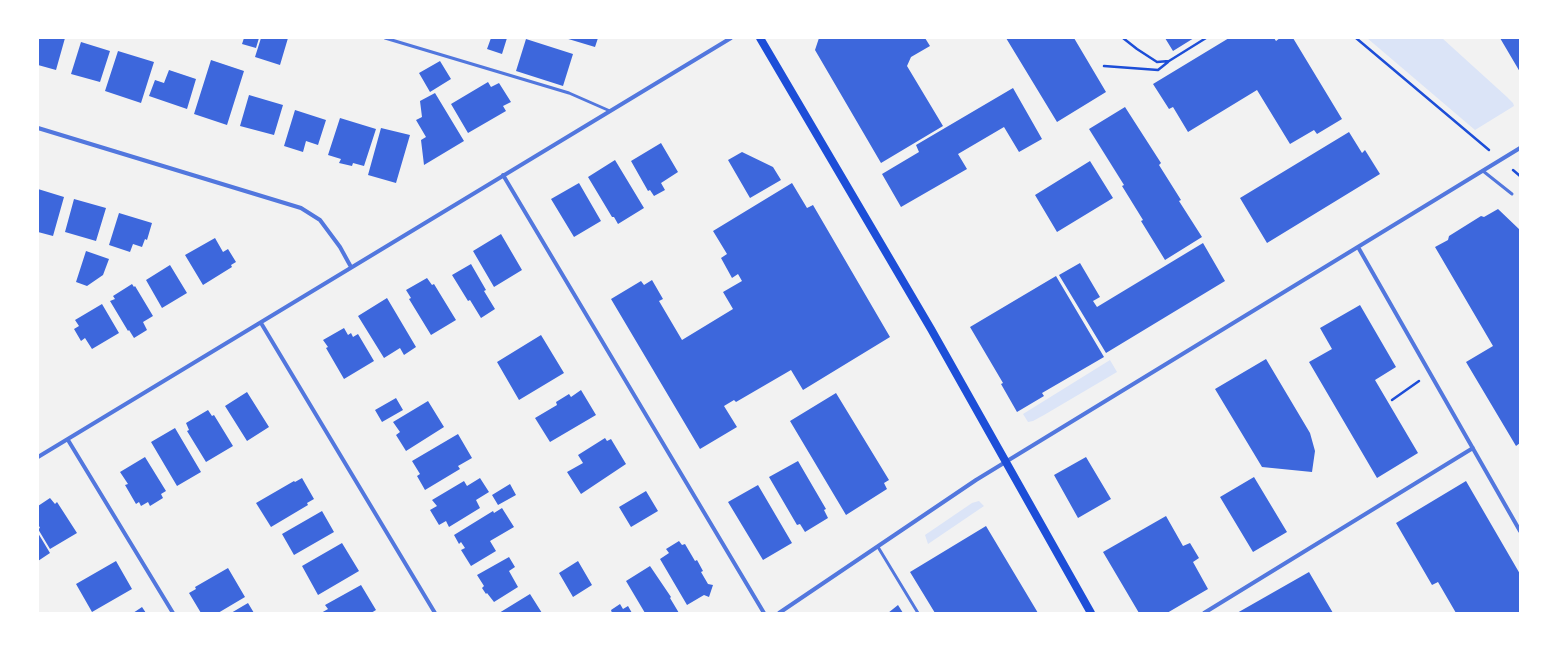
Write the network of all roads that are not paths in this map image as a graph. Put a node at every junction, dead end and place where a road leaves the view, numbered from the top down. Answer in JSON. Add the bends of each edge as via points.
{"nodes":[{"id":1,"x":385,"y":38,"type":"edge"},
{"id":2,"x":731,"y":38,"type":"edge"},
{"id":3,"x":760,"y":38,"type":"edge"},
{"id":4,"x":610,"y":111,"type":"junction"},
{"id":5,"x":38,"y":128,"type":"edge"},
{"id":6,"x":1520,"y":148,"type":"edge"},
{"id":7,"x":1483,"y":170,"type":"junction"},
{"id":8,"x":503,"y":175,"type":"junction"},
{"id":9,"x":1512,"y":194,"type":"dead end"},
{"id":10,"x":1358,"y":247,"type":"junction"},
{"id":11,"x":351,"y":267,"type":"junction"},
{"id":12,"x":261,"y":323,"type":"junction"},
{"id":13,"x":68,"y":440,"type":"junction"},
{"id":14,"x":1473,"y":448,"type":"junction"},
{"id":15,"x":38,"y":457,"type":"edge"},
{"id":16,"x":1005,"y":463,"type":"junction"},
{"id":17,"x":1520,"y":531,"type":"edge"},
{"id":18,"x":878,"y":547,"type":"junction"},
{"id":19,"x":173,"y":613,"type":"edge"},
{"id":20,"x":435,"y":613,"type":"edge"},
{"id":21,"x":764,"y":613,"type":"edge"},
{"id":22,"x":779,"y":613,"type":"edge"},
{"id":23,"x":918,"y":613,"type":"edge"},
{"id":24,"x":1091,"y":613,"type":"edge"},
{"id":25,"x":1204,"y":613,"type":"edge"}],
"edges":[{"from":1,"to":4,"type":"lane","via":[[569,93]]},
{"from":2,"to":4,"type":"street"},
{"from":3,"to":16,"type":"main road","via":[[931,329]]},
{"from":4,"to":8,"type":"street"},
{"from":5,"to":11,"type":"street","via":[[301,208],[320,220]]},
{"from":6,"to":7,"type":"street"},
{"from":7,"to":9,"type":"lane"},
{"from":7,"to":10,"type":"street"},
{"from":8,"to":11,"type":"street"},
{"from":8,"to":21,"type":"street"},
{"from":10,"to":14,"type":"street"},
{"from":10,"to":16,"type":"street"},
{"from":11,"to":12,"type":"street"},
{"from":12,"to":13,"type":"street"},
{"from":12,"to":20,"type":"street"},
{"from":13,"to":15,"type":"street"},
{"from":13,"to":19,"type":"street"},
{"from":14,"to":17,"type":"street"},
{"from":14,"to":25,"type":"street"},
{"from":16,"to":18,"type":"street","via":[[962,489]]},
{"from":16,"to":24,"type":"main road"},
{"from":18,"to":22,"type":"street"},
{"from":18,"to":23,"type":"lane"}]}
